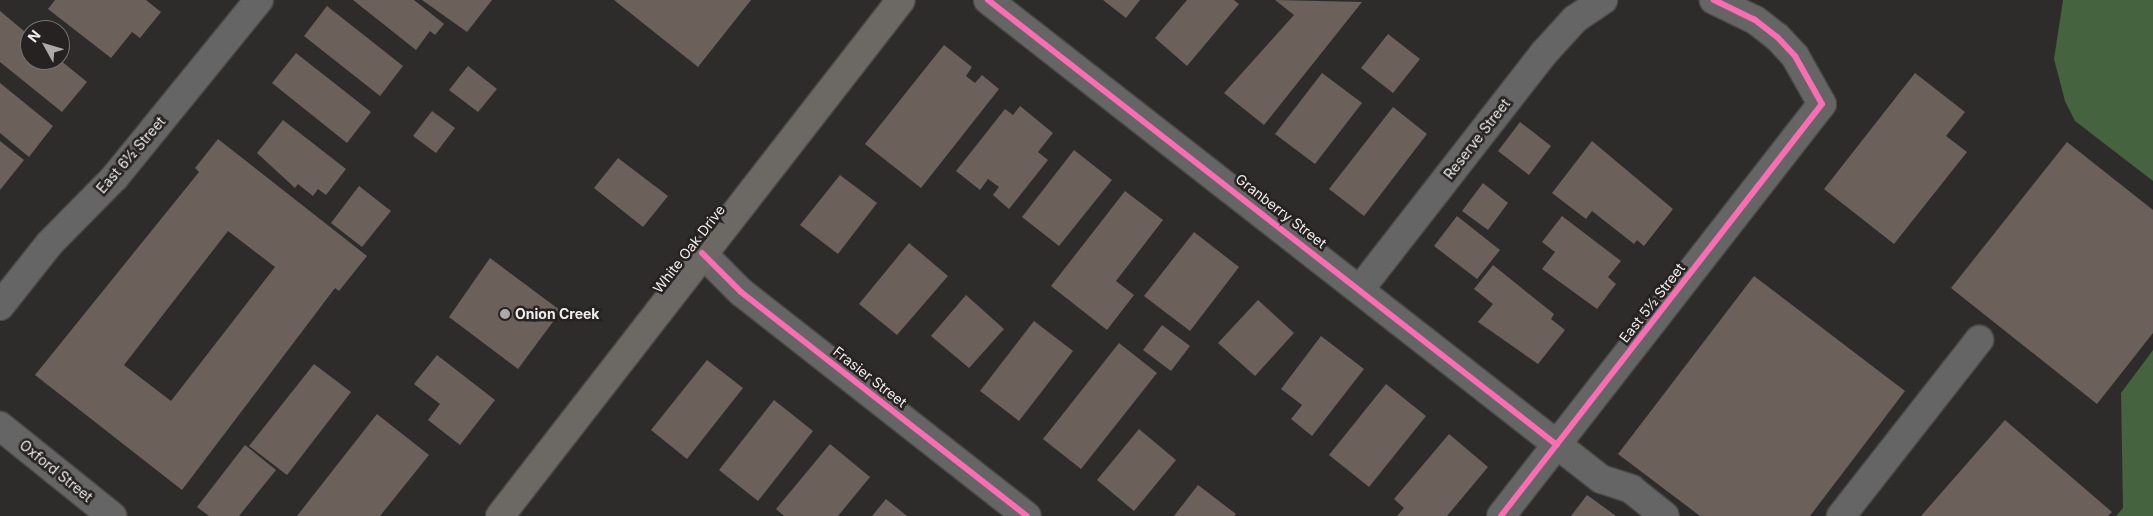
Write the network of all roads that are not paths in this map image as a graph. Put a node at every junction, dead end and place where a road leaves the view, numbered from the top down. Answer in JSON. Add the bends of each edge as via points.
{"nodes":[{"id":1,"x":259,"y":0,"type":"edge"},
{"id":2,"x":901,"y":0,"type":"edge"},
{"id":3,"x":988,"y":0,"type":"edge"},
{"id":4,"x":1603,"y":0,"type":"edge"},
{"id":5,"x":1714,"y":0,"type":"edge"},
{"id":6,"x":702,"y":252,"type":"junction"},
{"id":7,"x":1361,"y":288,"type":"junction"},
{"id":8,"x":0,"y":306,"type":"edge"},
{"id":9,"x":1979,"y":340,"type":"dead end"},
{"id":10,"x":0,"y":426,"type":"edge"},
{"id":11,"x":1557,"y":445,"type":"junction"},
{"id":12,"x":112,"y":516,"type":"edge"},
{"id":13,"x":500,"y":516,"type":"edge"},
{"id":14,"x":1027,"y":516,"type":"edge"},
{"id":15,"x":1501,"y":516,"type":"edge"},
{"id":16,"x":1665,"y":516,"type":"edge"},
{"id":17,"x":1841,"y":516,"type":"edge"}],
"edges":[{"from":1,"to":8,"type":"street","name":"East 6½ Street","via":[[114,177],[50,243]]},
{"from":2,"to":6,"type":"main road","name":"White Oak Drive"},
{"from":3,"to":7,"type":"street","name":"Granberry Street"},
{"from":4,"to":7,"type":"street","name":"Reserve Street","via":[[1575,19],[1544,53]]},
{"from":5,"to":11,"type":"street","name":"East 5½ Street","via":[[1748,16],[1777,37],[1795,56],[1822,104]]},
{"from":6,"to":13,"type":"main road","name":"White Oak Drive"},
{"from":6,"to":14,"type":"street","name":"Frasier Street","via":[[741,292]]},
{"from":7,"to":11,"type":"street","name":"Granberry Street"},
{"from":9,"to":17,"type":"street"},
{"from":10,"to":12,"type":"street","name":"Oxford Street"},
{"from":11,"to":15,"type":"street","name":"East 5½ Street"},
{"from":11,"to":16,"type":"street","name":"Granberry Street","via":[[1601,479],[1631,489]]}]}
